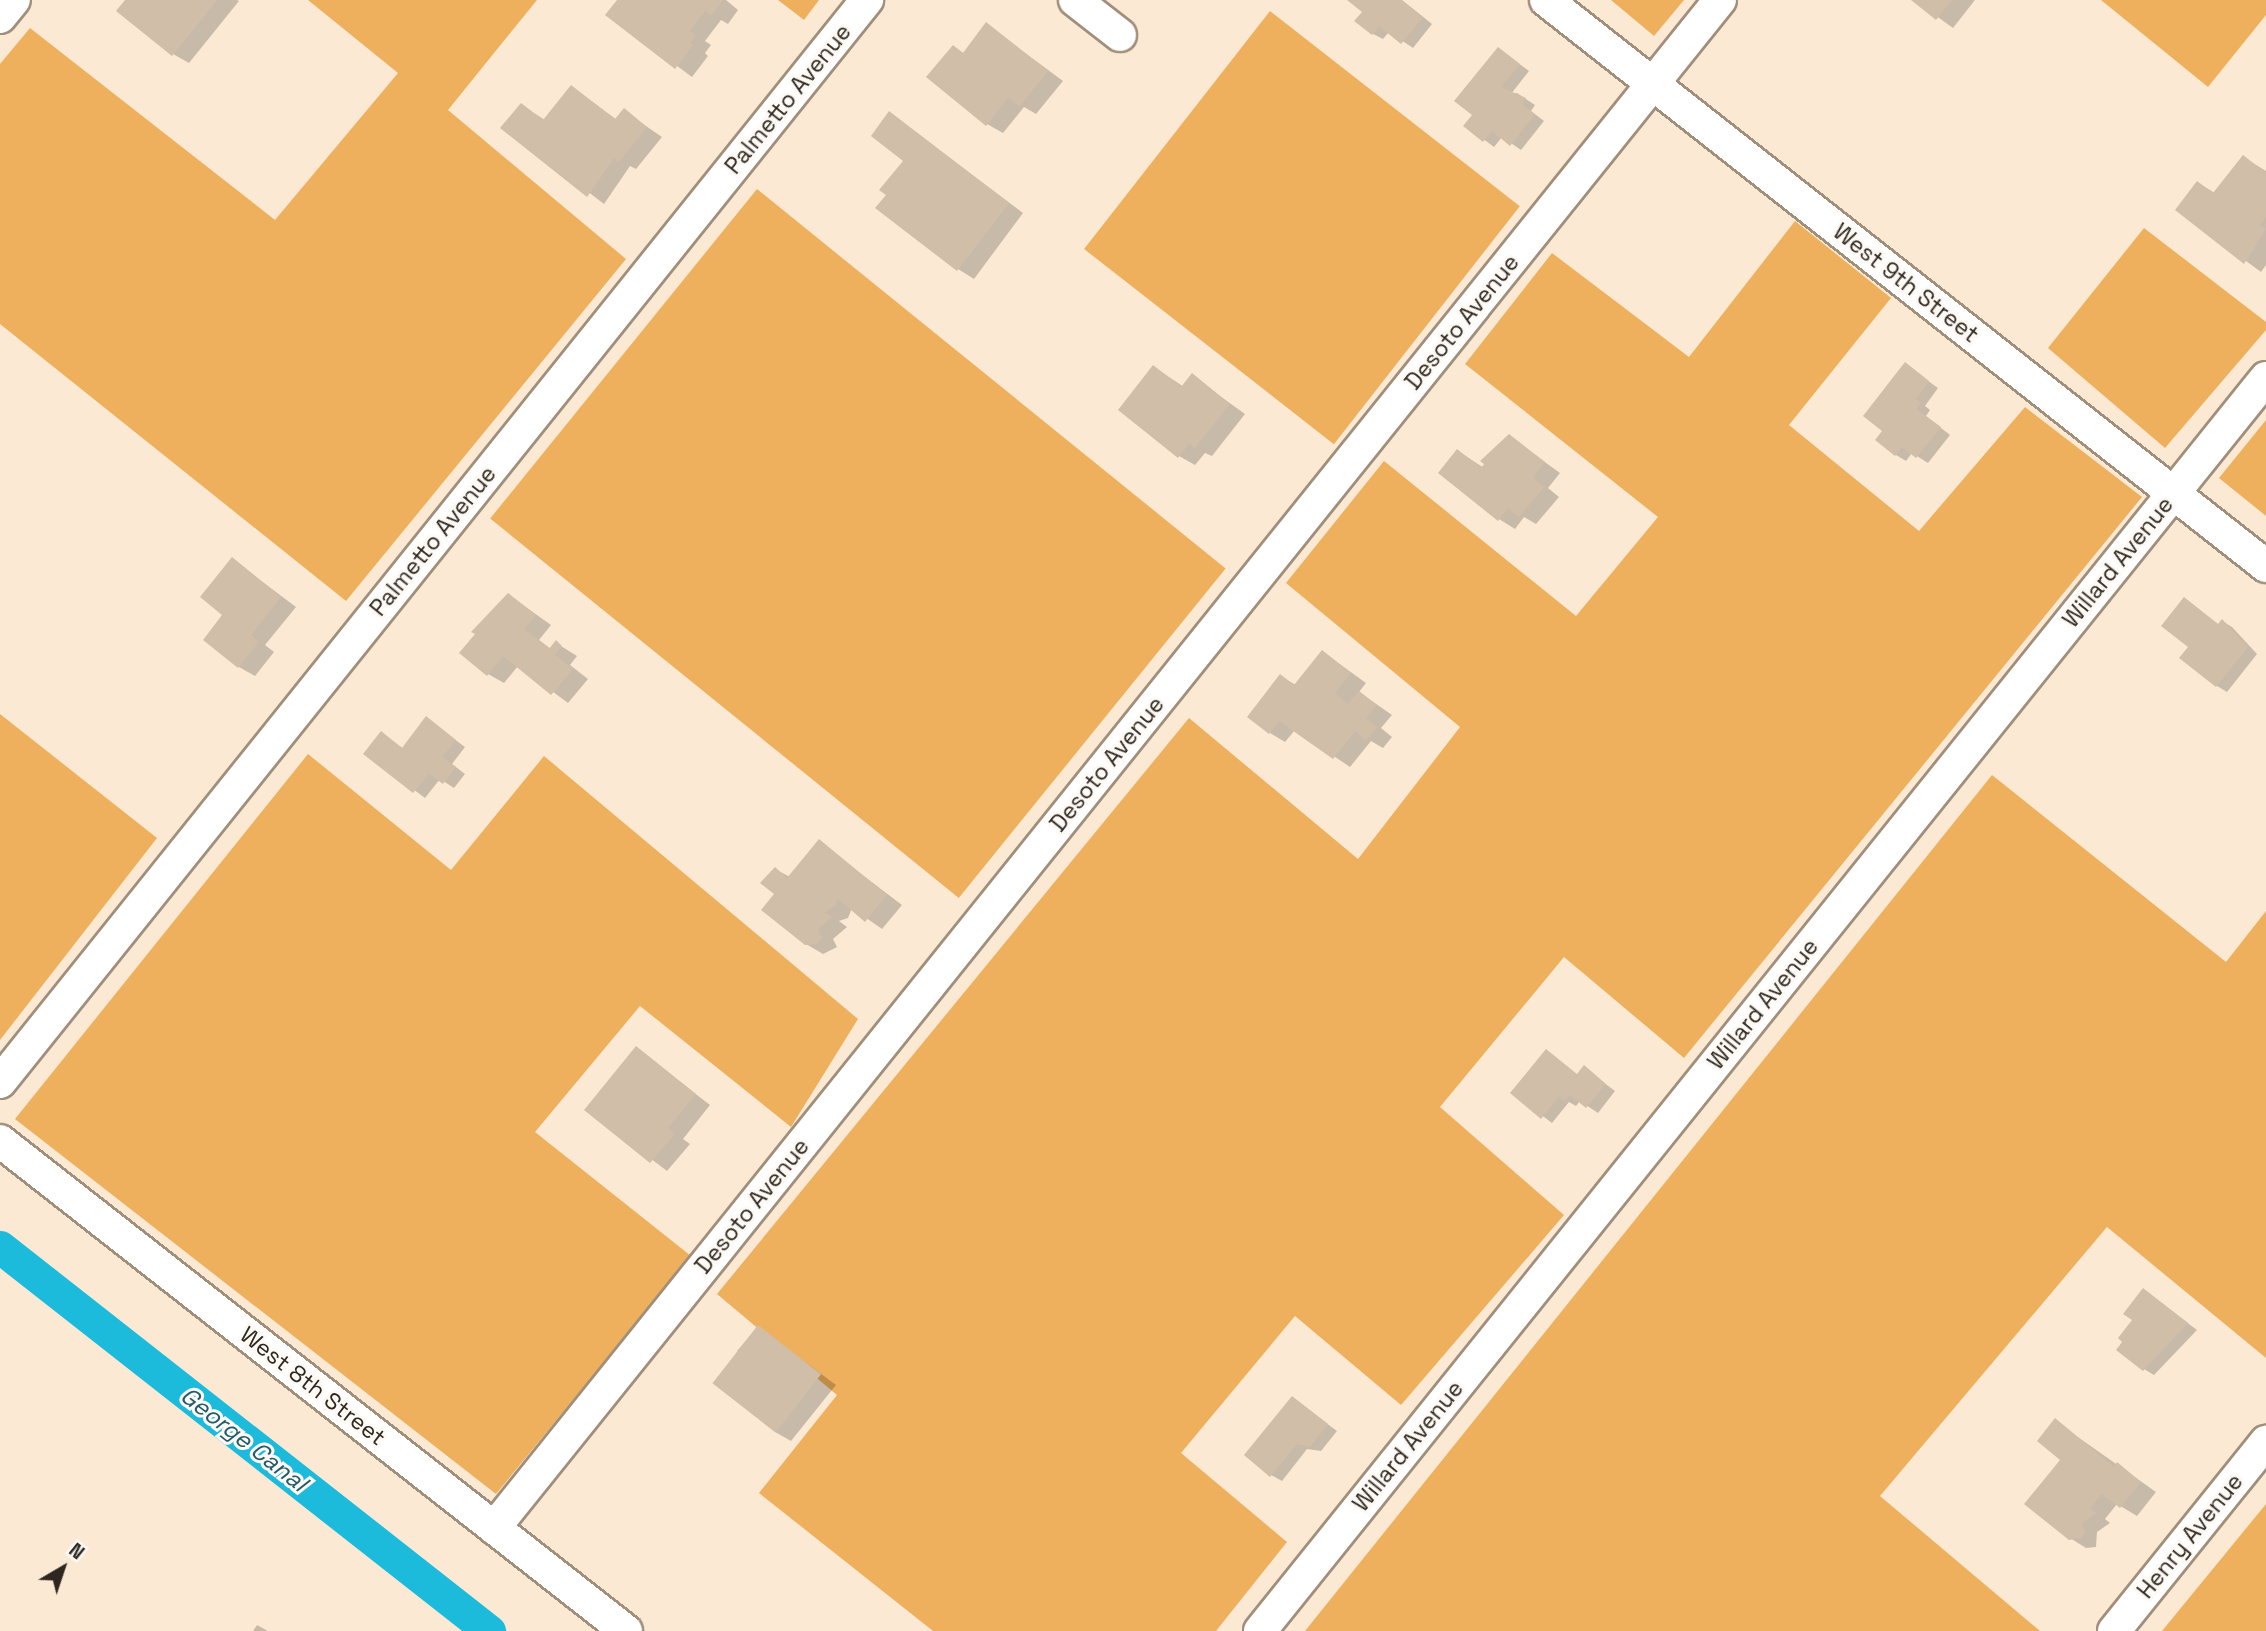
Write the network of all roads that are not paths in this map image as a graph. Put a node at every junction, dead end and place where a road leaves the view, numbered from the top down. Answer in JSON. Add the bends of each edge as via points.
{"nodes":[{"id":1,"x":14,"y":0,"type":"edge"},
{"id":2,"x":867,"y":0,"type":"edge"},
{"id":3,"x":1075,"y":0,"type":"edge"},
{"id":4,"x":1546,"y":0,"type":"edge"},
{"id":5,"x":1720,"y":0,"type":"edge"},
{"id":6,"x":0,"y":17,"type":"edge"},
{"id":7,"x":1120,"y":35,"type":"dead end"},
{"id":8,"x":1653,"y":84,"type":"junction"},
{"id":9,"x":2266,"y":377,"type":"edge"},
{"id":10,"x":2173,"y":493,"type":"junction"},
{"id":11,"x":2266,"y":566,"type":"edge"},
{"id":12,"x":0,"y":1082,"type":"edge"},
{"id":13,"x":0,"y":1141,"type":"edge"},
{"id":14,"x":2266,"y":1441,"type":"edge"},
{"id":15,"x":494,"y":1528,"type":"junction"},
{"id":16,"x":626,"y":1631,"type":"edge"},
{"id":17,"x":1260,"y":1631,"type":"edge"},
{"id":18,"x":2114,"y":1631,"type":"edge"}],
"edges":[{"from":1,"to":6,"type":"street"},
{"from":2,"to":12,"type":"street","name":"Palmetto Avenue"},
{"from":3,"to":7,"type":"street"},
{"from":4,"to":8,"type":"street","name":"West 9th Street"},
{"from":5,"to":8,"type":"street","name":"Desoto Avenue"},
{"from":8,"to":10,"type":"street","name":"West 9th Street"},
{"from":8,"to":15,"type":"street","name":"Desoto Avenue"},
{"from":9,"to":10,"type":"street","name":"Willard Avenue"},
{"from":10,"to":11,"type":"street","name":"West 9th Street"},
{"from":10,"to":17,"type":"street","name":"Willard Avenue"},
{"from":13,"to":15,"type":"street","name":"West 8th Street"},
{"from":14,"to":18,"type":"street","name":"Henry Avenue"},
{"from":15,"to":16,"type":"street","name":"West 8th Street"}]}
